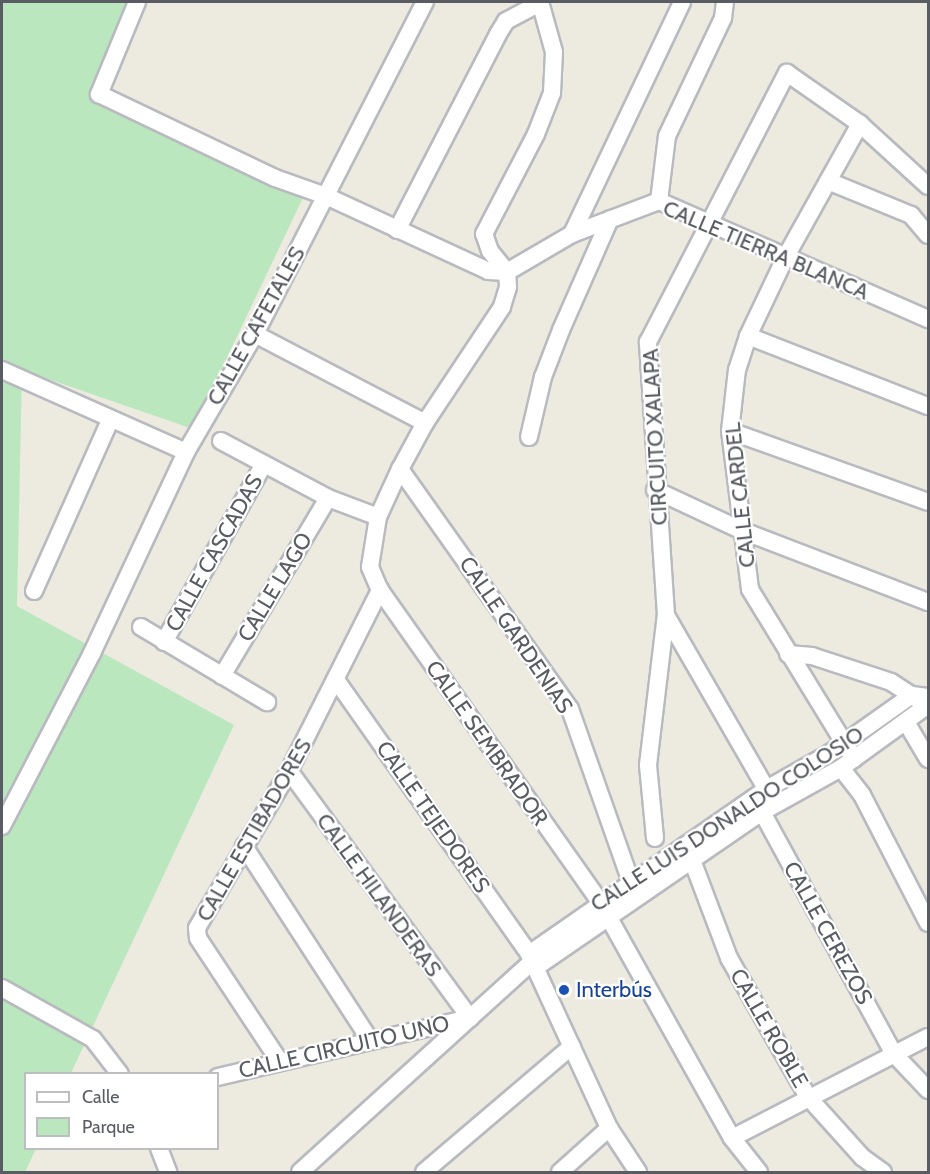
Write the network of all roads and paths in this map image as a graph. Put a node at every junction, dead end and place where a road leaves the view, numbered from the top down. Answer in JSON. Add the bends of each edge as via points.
{"nodes":[{"id":1,"x":136,"y":2,"type":"edge"},
{"id":2,"x":424,"y":2,"type":"edge"},
{"id":3,"x":540,"y":2,"type":"edge"},
{"id":4,"x":682,"y":2,"type":"edge"},
{"id":5,"x":725,"y":2,"type":"edge"},
{"id":6,"x":860,"y":124,"type":"junction"},
{"id":7,"x":828,"y":181,"type":"junction"},
{"id":8,"x":928,"y":186,"type":"edge"},
{"id":9,"x":326,"y":196,"type":"junction"},
{"id":10,"x":659,"y":201,"type":"junction"},
{"id":11,"x":610,"y":219,"type":"junction"},
{"id":12,"x":710,"y":221,"type":"junction"},
{"id":13,"x":397,"y":230,"type":"junction"},
{"id":14,"x":572,"y":234,"type":"junction"},
{"id":15,"x":928,"y":235,"type":"edge"},
{"id":16,"x":785,"y":258,"type":"junction"},
{"id":17,"x":507,"y":272,"type":"junction"},
{"id":18,"x":928,"y":318,"type":"edge"},
{"id":19,"x":255,"y":334,"type":"junction"},
{"id":20,"x":748,"y":336,"type":"junction"},
{"id":21,"x":2,"y":370,"type":"edge"},
{"id":22,"x":928,"y":406,"type":"edge"},
{"id":23,"x":110,"y":420,"type":"junction"},
{"id":24,"x":425,"y":423,"type":"junction"},
{"id":25,"x":730,"y":431,"type":"junction"},
{"id":26,"x":529,"y":437,"type":"dead end"},
{"id":27,"x":221,"y":441,"type":"dead end"},
{"id":28,"x":186,"y":452,"type":"junction"},
{"id":29,"x":264,"y":464,"type":"junction"},
{"id":30,"x":400,"y":469,"type":"junction"},
{"id":31,"x":655,"y":490,"type":"junction"},
{"id":32,"x":328,"y":498,"type":"junction"},
{"id":33,"x":928,"y":502,"type":"edge"},
{"id":34,"x":378,"y":517,"type":"junction"},
{"id":35,"x":743,"y":531,"type":"junction"},
{"id":36,"x":380,"y":590,"type":"junction"},
{"id":37,"x":34,"y":591,"type":"dead end"},
{"id":38,"x":928,"y":602,"type":"edge"},
{"id":39,"x":666,"y":615,"type":"junction"},
{"id":40,"x":141,"y":627,"type":"dead end"},
{"id":41,"x":164,"y":642,"type":"junction"},
{"id":42,"x":788,"y":654,"type":"junction"},
{"id":43,"x":222,"y":676,"type":"junction"},
{"id":44,"x":336,"y":680,"type":"junction"},
{"id":45,"x":924,"y":701,"type":"edge"},
{"id":46,"x":267,"y":702,"type":"dead end"},
{"id":47,"x":906,"y":722,"type":"junction"},
{"id":48,"x":844,"y":743,"type":"junction"},
{"id":49,"x":928,"y":759,"type":"edge"},
{"id":50,"x":848,"y":764,"type":"junction"},
{"id":51,"x":289,"y":771,"type":"junction"},
{"id":52,"x":767,"y":802,"type":"junction"},
{"id":53,"x":2,"y":826,"type":"edge"},
{"id":54,"x":655,"y":837,"type":"dead end"},
{"id":55,"x":244,"y":846,"type":"junction"},
{"id":56,"x":692,"y":860,"type":"junction"},
{"id":57,"x":631,"y":882,"type":"junction"},
{"id":58,"x":600,"y":902,"type":"junction"},
{"id":59,"x":609,"y":917,"type":"junction"},
{"id":60,"x":928,"y":923,"type":"edge"},
{"id":61,"x":532,"y":961,"type":"junction"},
{"id":62,"x":2,"y":988,"type":"edge"},
{"id":63,"x":470,"y":1018,"type":"junction"},
{"id":64,"x":928,"y":1037,"type":"edge"},
{"id":65,"x":370,"y":1040,"type":"junction"},
{"id":66,"x":572,"y":1046,"type":"junction"},
{"id":67,"x":894,"y":1054,"type":"junction"},
{"id":68,"x":280,"y":1062,"type":"junction"},
{"id":69,"x":118,"y":1072,"type":"edge"},
{"id":70,"x":219,"y":1077,"type":"edge"},
{"id":71,"x":928,"y":1090,"type":"edge"},
{"id":72,"x":808,"y":1097,"type":"junction"},
{"id":73,"x":609,"y":1128,"type":"junction"},
{"id":74,"x":732,"y":1138,"type":"junction"},
{"id":75,"x":159,"y":1150,"type":"edge"},
{"id":76,"x":168,"y":1173,"type":"edge"},
{"id":77,"x":300,"y":1173,"type":"edge"},
{"id":78,"x":424,"y":1173,"type":"edge"},
{"id":79,"x":560,"y":1173,"type":"edge"},
{"id":80,"x":638,"y":1173,"type":"edge"},
{"id":81,"x":759,"y":1173,"type":"edge"},
{"id":82,"x":883,"y":1173,"type":"edge"}],
"edges":[{"from":1,"to":9,"type":"street","via":[[99,94],[275,178]]},
{"from":2,"to":9,"type":"street","name":"CALLE CAFETALES"},
{"from":3,"to":13,"type":"street","via":[[507,21],[498,34]]},
{"from":3,"to":17,"type":"street","via":[[554,52],[552,93],[536,134],[484,234],[490,251]]},
{"from":4,"to":14,"type":"street"},
{"from":5,"to":10,"type":"street","via":[[723,18],[667,136]]},
{"from":6,"to":7,"type":"street","name":"CALLE CARDEL"},
{"from":6,"to":8,"type":"street"},
{"from":6,"to":12,"type":"street","name":"CIRCUITO XALAPA","via":[[788,73]]},
{"from":7,"to":15,"type":"street","via":[[911,215]]},
{"from":7,"to":16,"type":"street","name":"CALLE CARDEL"},
{"from":9,"to":13,"type":"street"},
{"from":9,"to":19,"type":"street","name":"CALLE CAFETALES"},
{"from":10,"to":11,"type":"street","name":"CALLE TIERRA BLANCA"},
{"from":10,"to":12,"type":"street","name":"CALLE TIERRA BLANCA"},
{"from":11,"to":14,"type":"street","name":"CALLE TIERRA BLANCA"},
{"from":11,"to":26,"type":"street","via":[[554,349]]},
{"from":12,"to":16,"type":"street","name":"CALLE TIERRA BLANCA"},
{"from":12,"to":31,"type":"street","name":"CIRCUITO XALAPA","via":[[648,342]]},
{"from":13,"to":17,"type":"street","via":[[488,272]]},
{"from":14,"to":17,"type":"street","name":"CALLE TIERRA BLANCA"},
{"from":16,"to":18,"type":"street","name":"CALLE TIERRA BLANCA"},
{"from":16,"to":20,"type":"street","name":"CALLE CARDEL"},
{"from":17,"to":24,"type":"street","via":[[508,287],[502,307]]},
{"from":19,"to":24,"type":"street"},
{"from":19,"to":28,"type":"street","name":"CALLE CAFETALES"},
{"from":20,"to":22,"type":"street"},
{"from":20,"to":25,"type":"street","name":"CALLE CARDEL","via":[[737,370]]},
{"from":21,"to":23,"type":"street"},
{"from":23,"to":28,"type":"street"},
{"from":23,"to":37,"type":"street"},
{"from":24,"to":30,"type":"street"},
{"from":25,"to":33,"type":"street"},
{"from":25,"to":35,"type":"street","name":"CALLE CARDEL"},
{"from":27,"to":29,"type":"street"},
{"from":28,"to":53,"type":"street","name":"CALLE CAFETALES","via":[[92,653]]},
{"from":29,"to":32,"type":"street"},
{"from":29,"to":41,"type":"street","name":"CALLE CASCADAS"},
{"from":30,"to":34,"type":"street"},
{"from":30,"to":57,"type":"street","name":"CALLE GARDENIAS","via":[[570,709]]},
{"from":31,"to":35,"type":"street"},
{"from":31,"to":39,"type":"street","name":"CIRCUITO XALAPA"},
{"from":32,"to":34,"type":"street"},
{"from":32,"to":43,"type":"street","name":"CALLE LAGO"},
{"from":34,"to":36,"type":"street","name":"CALLE SEMBRADOR","via":[[370,567]]},
{"from":35,"to":38,"type":"street"},
{"from":35,"to":42,"type":"street","name":"CALLE CARDEL","via":[[750,589]]},
{"from":36,"to":44,"type":"street","name":"CALLE ESTIBADORES"},
{"from":36,"to":58,"type":"street","name":"CALLE SEMBRADOR"},
{"from":39,"to":52,"type":"street","name":"CIRCUITO XALAPA"},
{"from":39,"to":54,"type":"street","via":[[648,765]]},
{"from":40,"to":41,"type":"street"},
{"from":41,"to":43,"type":"street"},
{"from":42,"to":45,"type":"street","via":[[812,656],[891,682]]},
{"from":42,"to":48,"type":"street","name":"CALLE CARDEL"},
{"from":43,"to":46,"type":"street"},
{"from":44,"to":51,"type":"street","name":"CALLE ESTIBADORES"},
{"from":44,"to":61,"type":"street","name":"CALLE TEJEDORES"},
{"from":45,"to":47,"type":"street","name":"CALLE LUIS DONALDO COLOSIO"},
{"from":45,"to":48,"type":"street","name":"CALLE LUIS DONALDO COLOSIO"},
{"from":47,"to":49,"type":"street"},
{"from":47,"to":50,"type":"street","name":"CALLE LUIS DONALDO COLOSIO"},
{"from":48,"to":50,"type":"street","name":"CALLE CARDEL"},
{"from":48,"to":52,"type":"street","name":"CALLE LUIS DONALDO COLOSIO"},
{"from":50,"to":52,"type":"street","name":"CALLE LUIS DONALDO COLOSIO"},
{"from":50,"to":60,"type":"street","name":"CALLE CARDEL"},
{"from":51,"to":55,"type":"street","name":"CALLE ESTIBADORES"},
{"from":51,"to":63,"type":"street","name":"CALLE HILANDERAS"},
{"from":52,"to":56,"type":"street","name":"CALLE LUIS DONALDO COLOSIO"},
{"from":52,"to":57,"type":"street","name":"CALLE LUIS DONALDO COLOSIO"},
{"from":52,"to":67,"type":"street","name":"CALLE CEREZOS"},
{"from":55,"to":65,"type":"street"},
{"from":55,"to":68,"type":"street","name":"CALLE ESTIBADORES","via":[[197,928],[198,938]]},
{"from":56,"to":59,"type":"street","name":"CALLE LUIS DONALDO COLOSIO"},
{"from":56,"to":72,"type":"street","name":"CALLE ROBLE","via":[[729,958]]},
{"from":57,"to":58,"type":"street","name":"CALLE LUIS DONALDO COLOSIO"},
{"from":58,"to":59,"type":"street","name":"CALLE SEMBRADOR"},
{"from":58,"to":61,"type":"street","name":"CALLE LUIS DONALDO COLOSIO"},
{"from":59,"to":61,"type":"street","name":"CALLE LUIS DONALDO COLOSIO"},
{"from":59,"to":74,"type":"street","name":"CALLE SEMBRADOR"},
{"from":61,"to":63,"type":"street","name":"CALLE LUIS DONALDO COLOSIO"},
{"from":61,"to":66,"type":"street","name":"CALLE TEJEDORES"},
{"from":62,"to":69,"type":"street","via":[[93,1039]]},
{"from":63,"to":65,"type":"street","name":"CALLE CIRCUITO UNO"},
{"from":63,"to":77,"type":"street","name":"CALLE LUIS DONALDO COLOSIO"},
{"from":64,"to":67,"type":"street"},
{"from":65,"to":68,"type":"street","name":"CALLE CIRCUITO UNO"},
{"from":66,"to":73,"type":"street","name":"CALLE TEJEDORES"},
{"from":66,"to":78,"type":"street"},
{"from":67,"to":71,"type":"street","name":"CALLE CEREZOS"},
{"from":67,"to":72,"type":"street"},
{"from":68,"to":70,"type":"street","name":"CALLE CIRCUITO UNO"},
{"from":72,"to":74,"type":"street"},
{"from":72,"to":82,"type":"street","name":"CALLE ROBLE","via":[[862,1157]]},
{"from":73,"to":79,"type":"street"},
{"from":73,"to":80,"type":"street","name":"CALLE TEJEDORES"},
{"from":74,"to":81,"type":"street","name":"CALLE SEMBRADOR"},
{"from":75,"to":76,"type":"street"}]}
